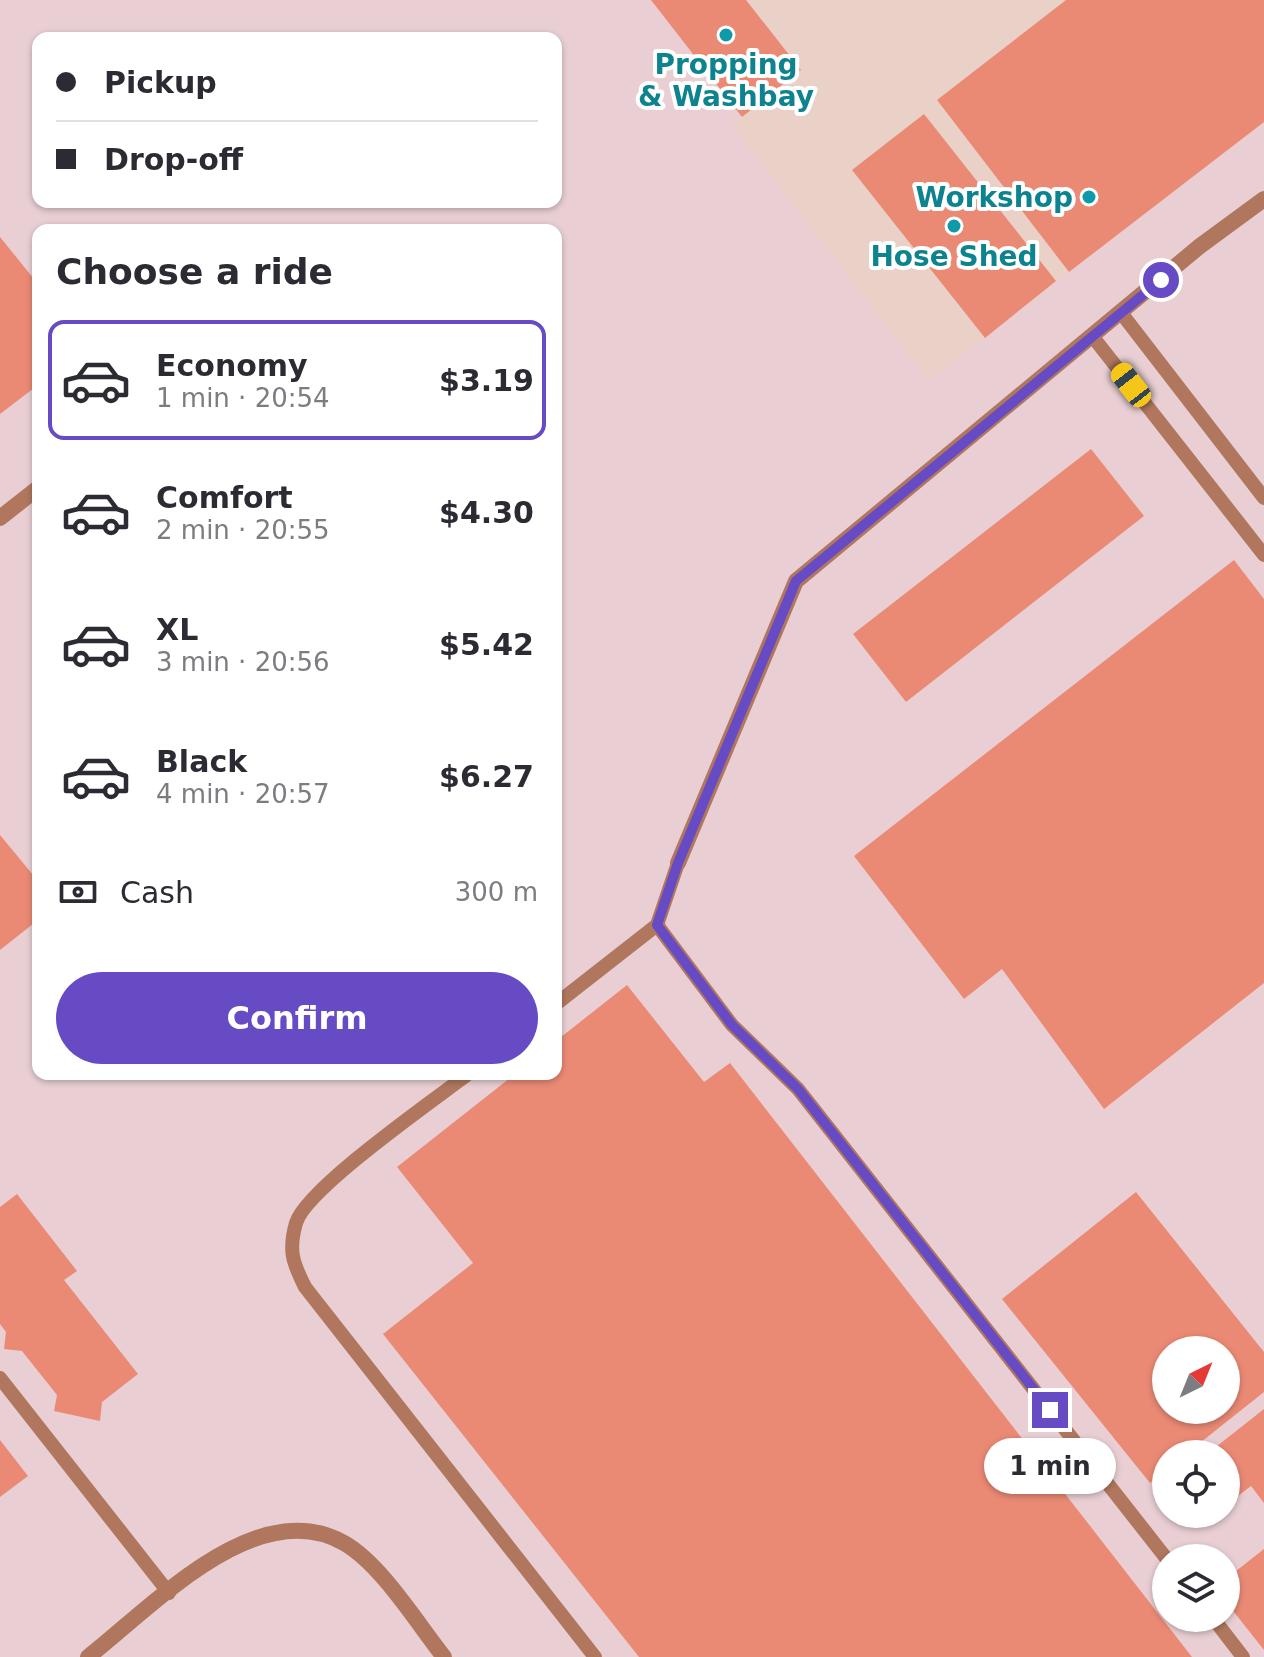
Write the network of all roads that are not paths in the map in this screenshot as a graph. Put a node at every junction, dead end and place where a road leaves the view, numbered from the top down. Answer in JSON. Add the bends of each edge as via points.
{"nodes":[{"id":1,"x":1264,"y":199,"type":"edge"},
{"id":2,"x":1122,"y":314,"type":"junction"},
{"id":3,"x":1093,"y":337,"type":"junction"},
{"id":4,"x":32,"y":493,"type":"edge"},
{"id":5,"x":1264,"y":498,"type":"edge"},
{"id":6,"x":0,"y":518,"type":"edge"},
{"id":7,"x":1264,"y":555,"type":"edge"},
{"id":8,"x":678,"y":863,"type":"joint"},
{"id":9,"x":657,"y":925,"type":"junction"},
{"id":10,"x":562,"y":999,"type":"edge"},
{"id":11,"x":460,"y":1080,"type":"edge"},
{"id":12,"x":0,"y":1378,"type":"edge"},
{"id":13,"x":1155,"y":1544,"type":"edge"},
{"id":14,"x":169,"y":1593,"type":"junction"},
{"id":15,"x":1224,"y":1632,"type":"edge"},
{"id":16,"x":88,"y":1657,"type":"edge"},
{"id":17,"x":444,"y":1657,"type":"edge"},
{"id":18,"x":595,"y":1657,"type":"edge"},
{"id":19,"x":1243,"y":1657,"type":"edge"}],
"edges":[{"from":1,"to":2,"type":"street"},
{"from":2,"to":3,"type":"street"},
{"from":2,"to":5,"type":"lane"},
{"from":3,"to":7,"type":"lane"},
{"from":3,"to":8,"type":"street","via":[[796,581]]},
{"from":4,"to":6,"type":"street"},
{"from":8,"to":9,"type":"lane"},
{"from":9,"to":10,"type":"lane"},
{"from":9,"to":13,"type":"lane","via":[[732,1025],[798,1089]]},
{"from":11,"to":18,"type":"lane","via":[[324,1187],[296,1220],[290,1259],[305,1287]]},
{"from":12,"to":14,"type":"lane"},
{"from":14,"to":16,"type":"street"},
{"from":14,"to":17,"type":"street","via":[[220,1553],[258,1534],[304,1528],[344,1543],[366,1563]]},
{"from":15,"to":19,"type":"lane"}]}
